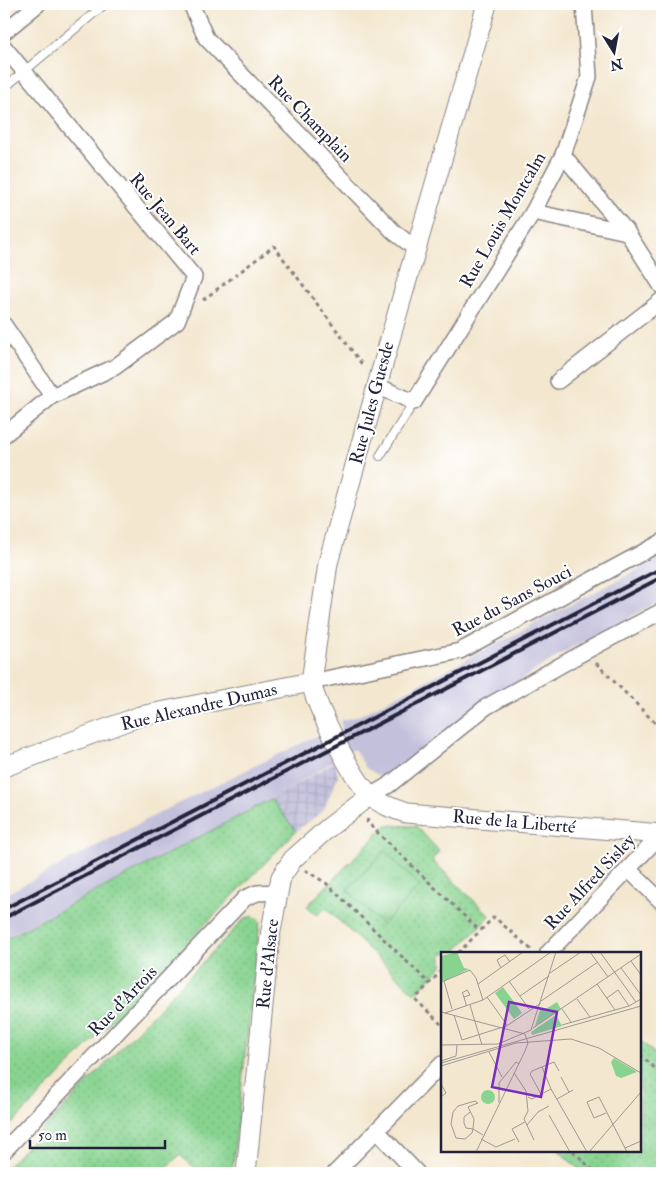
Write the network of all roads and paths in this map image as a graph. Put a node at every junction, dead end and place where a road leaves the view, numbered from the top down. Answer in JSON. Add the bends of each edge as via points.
{"nodes":[{"id":1,"x":38,"y":4,"type":"edge"},
{"id":2,"x":105,"y":4,"type":"edge"},
{"id":3,"x":191,"y":4,"type":"edge"},
{"id":4,"x":487,"y":4,"type":"edge"},
{"id":5,"x":584,"y":4,"type":"edge"},
{"id":6,"x":659,"y":4,"type":"edge"},
{"id":7,"x":662,"y":9,"type":"edge"},
{"id":8,"x":4,"y":32,"type":"edge"},
{"id":9,"x":4,"y":47,"type":"edge"},
{"id":10,"x":23,"y":72,"type":"junction"},
{"id":11,"x":4,"y":88,"type":"edge"},
{"id":12,"x":563,"y":155,"type":"junction"},
{"id":13,"x":533,"y":212,"type":"junction"},
{"id":14,"x":627,"y":232,"type":"junction"},
{"id":15,"x":416,"y":249,"type":"junction"},
{"id":16,"x":662,"y":287,"type":"edge"},
{"id":17,"x":662,"y":300,"type":"edge"},
{"id":18,"x":199,"y":303,"type":"dead end"},
{"id":19,"x":4,"y":325,"type":"edge"},
{"id":20,"x":558,"y":381,"type":"dead end"},
{"id":21,"x":378,"y":386,"type":"junction"},
{"id":22,"x":52,"y":396,"type":"junction"},
{"id":23,"x":414,"y":402,"type":"junction"},
{"id":24,"x":4,"y":435,"type":"edge"},
{"id":25,"x":380,"y":456,"type":"dead end"},
{"id":26,"x":662,"y":542,"type":"edge"},
{"id":27,"x":662,"y":611,"type":"edge"},
{"id":28,"x":586,"y":651,"type":"junction"},
{"id":29,"x":311,"y":682,"type":"junction"},
{"id":30,"x":662,"y":730,"type":"edge"},
{"id":31,"x":4,"y":766,"type":"edge"},
{"id":32,"x":370,"y":796,"type":"junction"},
{"id":33,"x":658,"y":834,"type":"edge"},
{"id":34,"x":293,"y":860,"type":"junction"},
{"id":35,"x":629,"y":870,"type":"junction"},
{"id":36,"x":277,"y":892,"type":"junction"},
{"id":37,"x":662,"y":902,"type":"edge"},
{"id":38,"x":480,"y":931,"type":"junction"},
{"id":39,"x":459,"y":952,"type":"edge"},
{"id":40,"x":535,"y":952,"type":"edge"},
{"id":41,"x":549,"y":952,"type":"edge"},
{"id":42,"x":441,"y":971,"type":"edge"},
{"id":43,"x":429,"y":983,"type":"junction"},
{"id":44,"x":441,"y":1024,"type":"edge"},
{"id":45,"x":641,"y":1055,"type":"edge"},
{"id":46,"x":441,"y":1065,"type":"edge"},
{"id":47,"x":662,"y":1075,"type":"edge"},
{"id":48,"x":378,"y":1132,"type":"junction"},
{"id":49,"x":4,"y":1151,"type":"edge"},
{"id":50,"x":573,"y":1152,"type":"edge"},
{"id":51,"x":246,"y":1173,"type":"edge"},
{"id":52,"x":335,"y":1173,"type":"edge"},
{"id":53,"x":417,"y":1173,"type":"edge"},
{"id":54,"x":596,"y":1173,"type":"edge"}],
"edges":[{"from":1,"to":8,"type":"street"},
{"from":2,"to":10,"type":"lane"},
{"from":3,"to":15,"type":"street","name":"Rue Champlain","via":[[206,38],[394,232]]},
{"from":4,"to":15,"type":"street","name":"Rue Jules Guesde"},
{"from":5,"to":12,"type":"street","name":"Rue Louis Montcalm","via":[[589,77]]},
{"from":6,"to":7,"type":"lane"},
{"from":9,"to":10,"type":"street","name":"Rue Jean Bart"},
{"from":10,"to":11,"type":"lane"},
{"from":10,"to":22,"type":"street","name":"Rue Jean Bart","via":[[194,277],[177,320],[115,367]]},
{"from":12,"to":13,"type":"street","name":"Rue Louis Montcalm"},
{"from":12,"to":14,"type":"street"},
{"from":13,"to":14,"type":"street"},
{"from":13,"to":23,"type":"street","name":"Rue Louis Montcalm"},
{"from":14,"to":16,"type":"street"},
{"from":15,"to":21,"type":"street","name":"Rue Jules Guesde"},
{"from":17,"to":20,"type":"street"},
{"from":18,"to":21,"type":"path","via":[[274,246]]},
{"from":19,"to":22,"type":"street"},
{"from":21,"to":23,"type":"street"},
{"from":21,"to":29,"type":"street","name":"Rue Jules Guesde","via":[[328,563]]},
{"from":22,"to":24,"type":"street","name":"Rue Jean Bart"},
{"from":23,"to":25,"type":"lane"},
{"from":26,"to":29,"type":"street","name":"Rue du Sans Souci","via":[[460,651]]},
{"from":27,"to":28,"type":"street"},
{"from":28,"to":30,"type":"path"},
{"from":28,"to":32,"type":"street","via":[[486,708],[389,785]]},
{"from":29,"to":31,"type":"street","name":"Rue Alexandre Dumas","via":[[140,716]]},
{"from":29,"to":32,"type":"street","name":"Rue Jules Guesde","via":[[314,698]]},
{"from":32,"to":33,"type":"street","name":"Rue de la Liberté","via":[[406,813]]},
{"from":32,"to":34,"type":"street","name":"Rue d'Alsace"},
{"from":32,"to":38,"type":"path","via":[[367,822]]},
{"from":33,"to":35,"type":"street","name":"Rue Alfred Sisley"},
{"from":34,"to":36,"type":"street","name":"Rue d'Alsace","via":[[281,877]]},
{"from":34,"to":43,"type":"path","via":[[326,884]]},
{"from":35,"to":37,"type":"street"},
{"from":35,"to":41,"type":"street","name":"Rue Alfred Sisley"},
{"from":36,"to":49,"type":"street","name":"Rue d'Artois","via":[[257,893],[245,898]]},
{"from":36,"to":51,"type":"street","name":"Rue d'Alsace"},
{"from":38,"to":39,"type":"path"},
{"from":38,"to":40,"type":"path","via":[[494,917]]},
{"from":42,"to":43,"type":"path"},
{"from":43,"to":44,"type":"path","via":[[415,999]]},
{"from":45,"to":47,"type":"path"},
{"from":46,"to":48,"type":"street"},
{"from":48,"to":52,"type":"street"},
{"from":48,"to":53,"type":"street"},
{"from":50,"to":54,"type":"path"}]}
